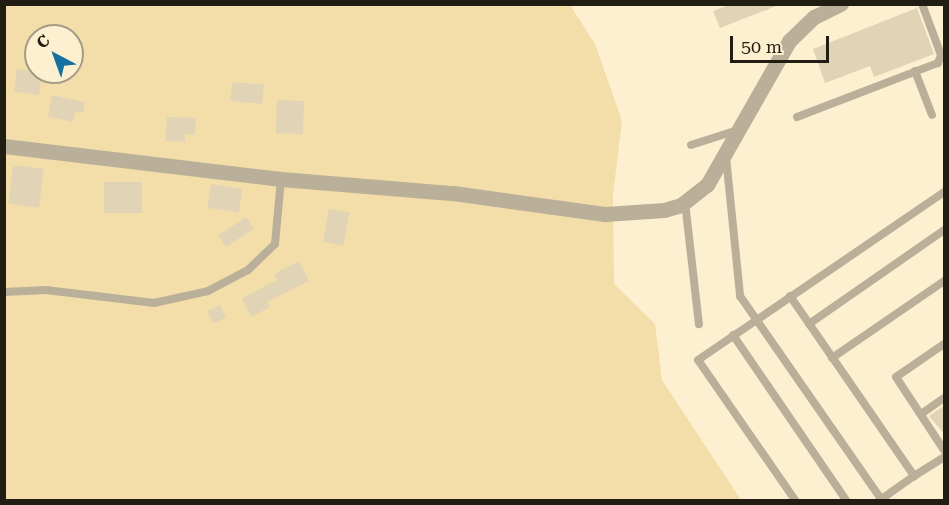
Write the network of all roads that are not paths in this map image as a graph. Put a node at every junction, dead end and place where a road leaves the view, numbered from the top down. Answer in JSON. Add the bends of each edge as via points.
{"nodes":[{"id":1,"x":841,"y":4,"type":"edge"},
{"id":2,"x":922,"y":4,"type":"edge"},
{"id":3,"x":915,"y":71,"type":"junction"},
{"id":4,"x":932,"y":115,"type":"dead end"},
{"id":5,"x":797,"y":117,"type":"dead end"},
{"id":6,"x":738,"y":129,"type":"junction"},
{"id":7,"x":691,"y":145,"type":"dead end"},
{"id":8,"x":4,"y":146,"type":"edge"},
{"id":9,"x":725,"y":152,"type":"junction"},
{"id":10,"x":281,"y":179,"type":"junction"},
{"id":11,"x":945,"y":192,"type":"edge"},
{"id":12,"x":686,"y":202,"type":"junction"},
{"id":13,"x":945,"y":230,"type":"edge"},
{"id":14,"x":945,"y":280,"type":"edge"},
{"id":15,"x":4,"y":292,"type":"edge"},
{"id":16,"x":790,"y":296,"type":"junction"},
{"id":17,"x":756,"y":319,"type":"junction"},
{"id":18,"x":699,"y":324,"type":"dead end"},
{"id":19,"x":809,"y":324,"type":"junction"},
{"id":20,"x":733,"y":335,"type":"junction"},
{"id":21,"x":945,"y":344,"type":"edge"},
{"id":22,"x":832,"y":358,"type":"junction"},
{"id":23,"x":945,"y":398,"type":"edge"},
{"id":24,"x":921,"y":414,"type":"junction"},
{"id":25,"x":945,"y":450,"type":"edge"},
{"id":26,"x":945,"y":457,"type":"edge"},
{"id":27,"x":914,"y":476,"type":"junction"},
{"id":28,"x":881,"y":500,"type":"edge"},
{"id":29,"x":795,"y":501,"type":"edge"},
{"id":30,"x":846,"y":501,"type":"edge"}],
"edges":[{"from":1,"to":6,"type":"street","via":[[814,17],[789,41]]},
{"from":2,"to":3,"type":"lane","via":[[941,55],[938,63]]},
{"from":3,"to":4,"type":"lane"},
{"from":3,"to":5,"type":"lane"},
{"from":6,"to":7,"type":"lane"},
{"from":6,"to":9,"type":"street"},
{"from":8,"to":10,"type":"street"},
{"from":9,"to":12,"type":"street","via":[[707,185]]},
{"from":9,"to":17,"type":"lane","via":[[740,296]]},
{"from":10,"to":12,"type":"street","via":[[453,193],[605,214],[654,211]]},
{"from":10,"to":15,"type":"lane","via":[[275,244],[248,270],[208,291],[154,303],[46,290]]},
{"from":11,"to":16,"type":"lane"},
{"from":12,"to":18,"type":"lane"},
{"from":13,"to":19,"type":"lane"},
{"from":14,"to":22,"type":"lane"},
{"from":16,"to":17,"type":"lane"},
{"from":16,"to":19,"type":"lane"},
{"from":17,"to":20,"type":"lane"},
{"from":17,"to":28,"type":"lane"},
{"from":19,"to":22,"type":"lane"},
{"from":20,"to":29,"type":"lane","via":[[698,360]]},
{"from":20,"to":30,"type":"lane"},
{"from":21,"to":24,"type":"lane","via":[[896,377]]},
{"from":22,"to":27,"type":"lane"},
{"from":23,"to":24,"type":"lane"},
{"from":24,"to":25,"type":"lane"},
{"from":26,"to":27,"type":"lane"},
{"from":27,"to":28,"type":"lane"}]}
